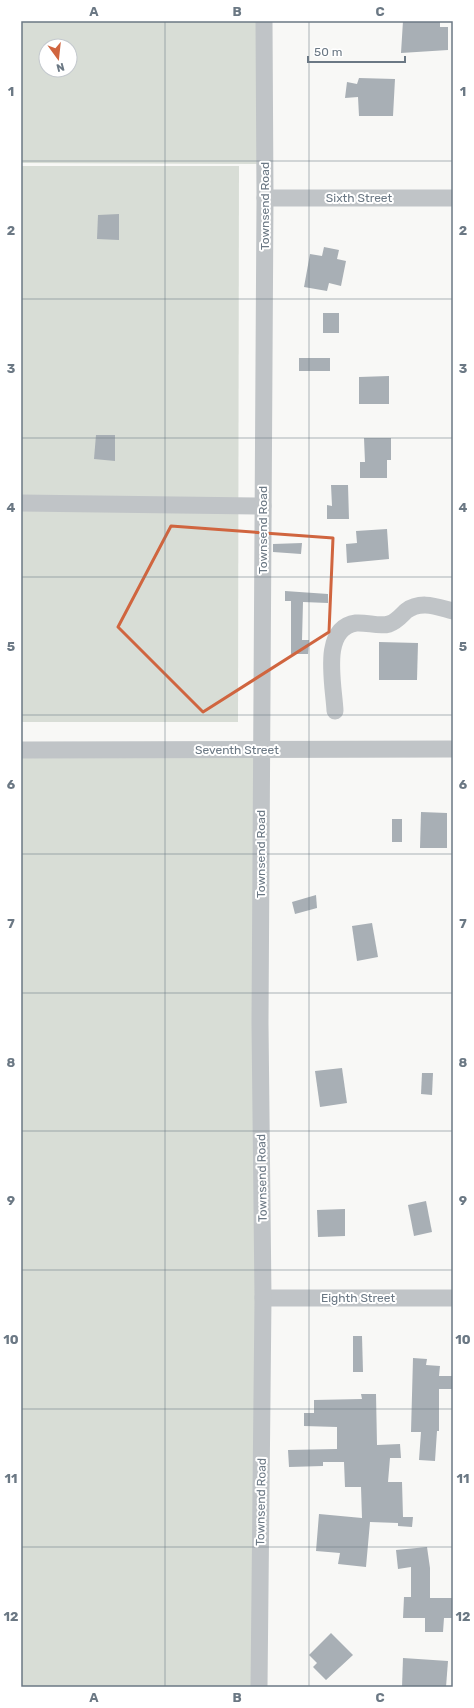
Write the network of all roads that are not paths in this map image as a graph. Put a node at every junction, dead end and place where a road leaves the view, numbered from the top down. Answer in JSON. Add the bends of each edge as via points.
{"nodes":[{"id":1,"x":264,"y":21,"type":"edge"},
{"id":2,"x":265,"y":198,"type":"junction"},
{"id":3,"x":453,"y":198,"type":"edge"},
{"id":4,"x":21,"y":504,"type":"edge"},
{"id":5,"x":263,"y":506,"type":"junction"},
{"id":6,"x":453,"y":611,"type":"edge"},
{"id":7,"x":335,"y":711,"type":"dead end"},
{"id":8,"x":453,"y":749,"type":"edge"},
{"id":9,"x":21,"y":750,"type":"edge"},
{"id":10,"x":262,"y":750,"type":"junction"},
{"id":11,"x":263,"y":1298,"type":"junction"},
{"id":12,"x":453,"y":1298,"type":"edge"},
{"id":13,"x":260,"y":1687,"type":"edge"}],
"edges":[{"from":1,"to":2,"type":"street","name":"Townsend Road"},
{"from":2,"to":3,"type":"street","name":"Sixth Street"},
{"from":2,"to":5,"type":"street","name":"Townsend Road"},
{"from":4,"to":5,"type":"street"},
{"from":5,"to":10,"type":"street","name":"Townsend Road"},
{"from":6,"to":7,"type":"street","via":[[428,605],[418,606],[410,608],[390,623],[354,624],[340,630],[333,642],[332,656]]},
{"from":8,"to":10,"type":"street","name":"Seventh Street"},
{"from":9,"to":10,"type":"street","name":"Seventh Street"},
{"from":10,"to":11,"type":"street","name":"Townsend Road","via":[[260,1023]]},
{"from":11,"to":12,"type":"street","name":"Eighth Street"},
{"from":11,"to":13,"type":"street","name":"Townsend Road"}]}
